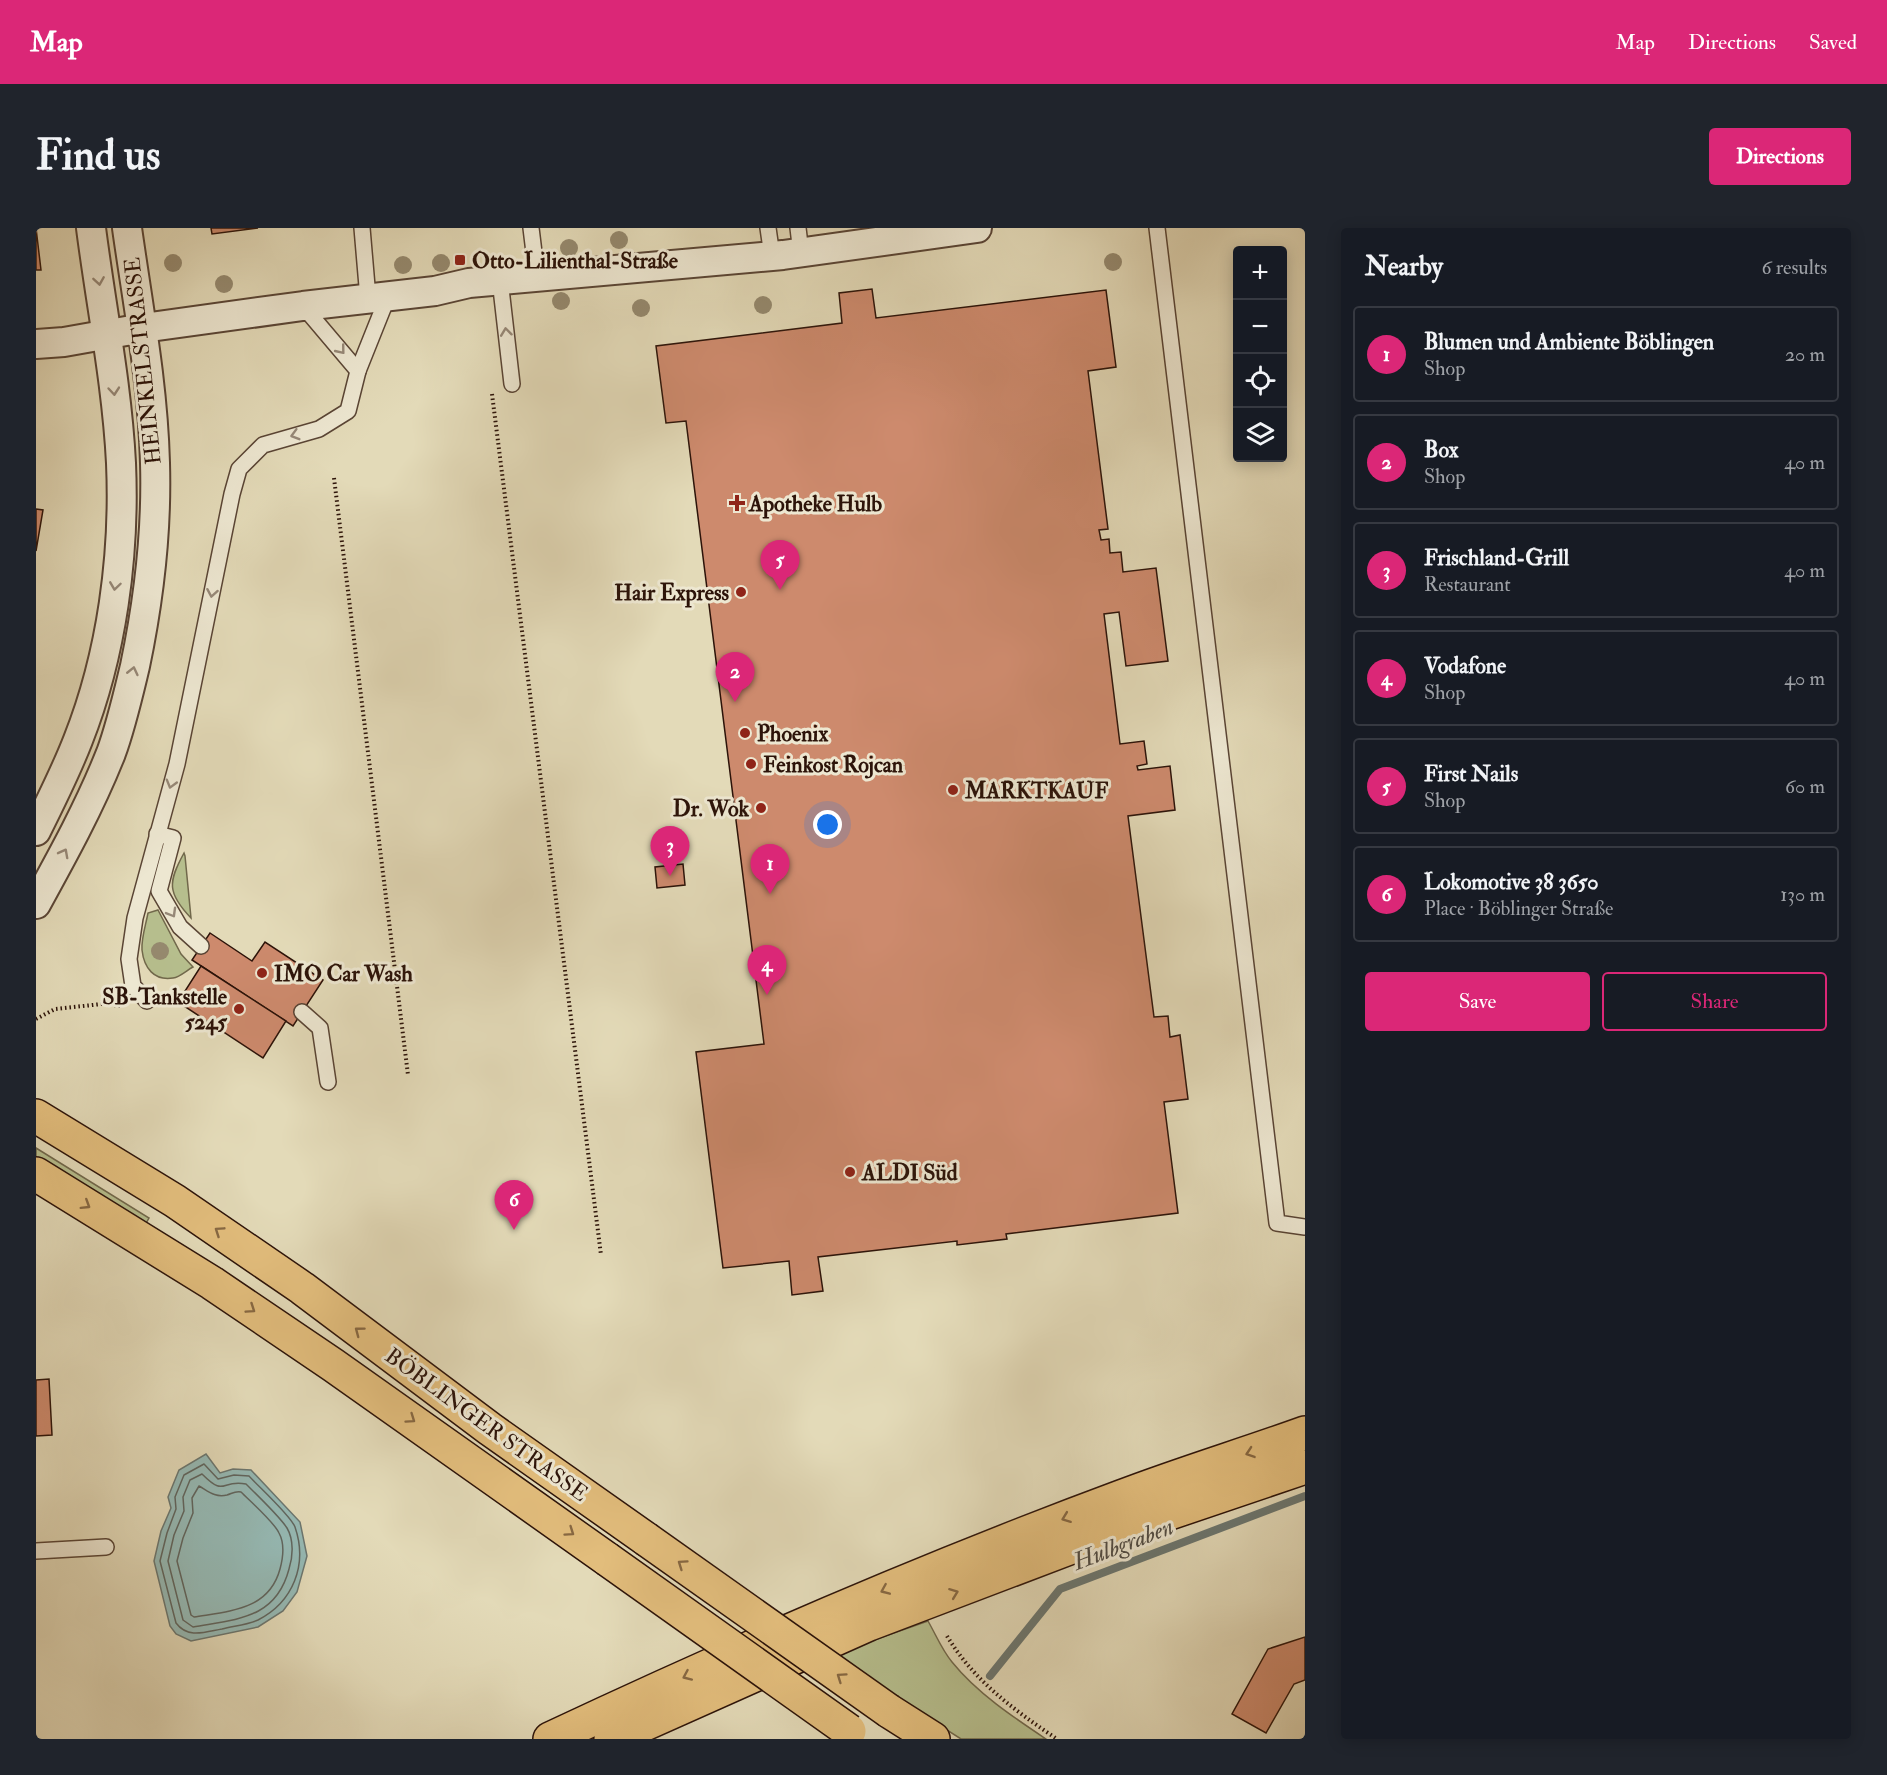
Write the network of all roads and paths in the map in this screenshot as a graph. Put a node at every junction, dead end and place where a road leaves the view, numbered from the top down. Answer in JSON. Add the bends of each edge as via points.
{"nodes":[{"id":1,"x":91,"y":228,"type":"edge"},
{"id":2,"x":127,"y":228,"type":"edge"},
{"id":3,"x":362,"y":228,"type":"edge"},
{"id":4,"x":531,"y":228,"type":"edge"},
{"id":5,"x":768,"y":228,"type":"edge"},
{"id":6,"x":977,"y":228,"type":"edge"},
{"id":7,"x":1157,"y":228,"type":"edge"},
{"id":8,"x":799,"y":240,"type":"edge"},
{"id":9,"x":772,"y":256,"type":"junction"},
{"id":10,"x":537,"y":277,"type":"junction"},
{"id":11,"x":500,"y":280,"type":"junction"},
{"id":12,"x":378,"y":297,"type":"junction"},
{"id":13,"x":303,"y":306,"type":"junction"},
{"id":14,"x":143,"y":328,"type":"junction"},
{"id":15,"x":106,"y":334,"type":"junction"},
{"id":16,"x":36,"y":344,"type":"edge"},
{"id":17,"x":358,"y":371,"type":"junction"},
{"id":18,"x":491,"y":384,"type":"dead end"},
{"id":19,"x":512,"y":384,"type":"dead end"},
{"id":20,"x":334,"y":478,"type":"dead end"},
{"id":21,"x":36,"y":831,"type":"edge"},
{"id":22,"x":157,"y":834,"type":"junction"},
{"id":23,"x":36,"y":904,"type":"edge"},
{"id":24,"x":201,"y":946,"type":"dead end"},
{"id":25,"x":147,"y":1001,"type":"dead end"},
{"id":26,"x":126,"y":1006,"type":"dead end"},
{"id":27,"x":302,"y":1012,"type":"dead end"},
{"id":28,"x":36,"y":1019,"type":"edge"},
{"id":29,"x":408,"y":1075,"type":"dead end"},
{"id":30,"x":328,"y":1082,"type":"dead end"},
{"id":31,"x":36,"y":1116,"type":"edge"},
{"id":32,"x":36,"y":1174,"type":"edge"},
{"id":33,"x":1305,"y":1227,"type":"edge"},
{"id":34,"x":601,"y":1255,"type":"dead end"},
{"id":35,"x":1305,"y":1434,"type":"edge"},
{"id":36,"x":1305,"y":1467,"type":"edge"},
{"id":37,"x":106,"y":1547,"type":"dead end"},
{"id":38,"x":36,"y":1551,"type":"edge"},
{"id":39,"x":947,"y":1636,"type":"dead end"},
{"id":40,"x":855,"y":1735,"type":"edge"},
{"id":41,"x":550,"y":1739,"type":"edge"},
{"id":42,"x":611,"y":1739,"type":"edge"},
{"id":43,"x":933,"y":1739,"type":"edge"},
{"id":44,"x":1057,"y":1739,"type":"edge"}],
"edges":[{"from":1,"to":15,"type":"street","name":"HEINKELSTRASSE","one_way":true},
{"from":2,"to":14,"type":"street","name":"HEINKELSTRASSE"},
{"from":3,"to":12,"type":"lane"},
{"from":4,"to":10,"type":"lane"},
{"from":5,"to":9,"type":"lane"},
{"from":6,"to":8,"type":"street"},
{"from":7,"to":33,"type":"lane","via":[[1277,1223]]},
{"from":8,"to":9,"type":"street"},
{"from":9,"to":10,"type":"street"},
{"from":10,"to":11,"type":"street"},
{"from":11,"to":12,"type":"street"},
{"from":19,"to":11,"type":"lane","one_way":true},
{"from":12,"to":13,"type":"street"},
{"from":12,"to":17,"type":"lane"},
{"from":13,"to":14,"type":"street"},
{"from":13,"to":17,"type":"lane","one_way":true},
{"from":14,"to":15,"type":"street"},
{"from":23,"to":14,"type":"street","name":"HEINKELSTRASSE","one_way":true,"via":[[86,811],[111,751],[143,627],[153,555],[155,463]]},
{"from":15,"to":16,"type":"street"},
{"from":15,"to":21,"type":"street","name":"HEINKELSTRASSE","one_way":true,"via":[[121,464],[119,553],[111,610],[97,682],[78,739]]},
{"from":17,"to":22,"type":"lane","one_way":true,"via":[[348,411],[318,429],[263,445],[239,469],[177,764]]},
{"from":18,"to":34,"type":"path"},
{"from":20,"to":29,"type":"path"},
{"from":22,"to":24,"type":"lane","one_way":true,"via":[[173,838],[159,891],[180,927]]},
{"from":22,"to":25,"type":"lane","via":[[135,918],[129,959],[133,986]]},
{"from":26,"to":28,"type":"path","via":[[102,1004],[55,1009]]},
{"from":27,"to":30,"type":"lane","via":[[320,1028]]},
{"from":43,"to":31,"type":"main road","name":"BÖBLINGER STRASSE","one_way":true,"bridge":true,"via":[[490,1428],[302,1288],[175,1201]]},
{"from":32,"to":40,"type":"main road","name":"BÖBLINGER STRASSE","one_way":true,"bridge":true,"via":[[212,1282]]},
{"from":35,"to":41,"type":"main road","one_way":true,"via":[[1122,1496],[912,1578]]},
{"from":42,"to":36,"type":"main road","one_way":true,"via":[[869,1624],[1090,1540]]},
{"from":37,"to":38,"type":"lane"},
{"from":39,"to":44,"type":"path","via":[[959,1656],[999,1697]]}]}
